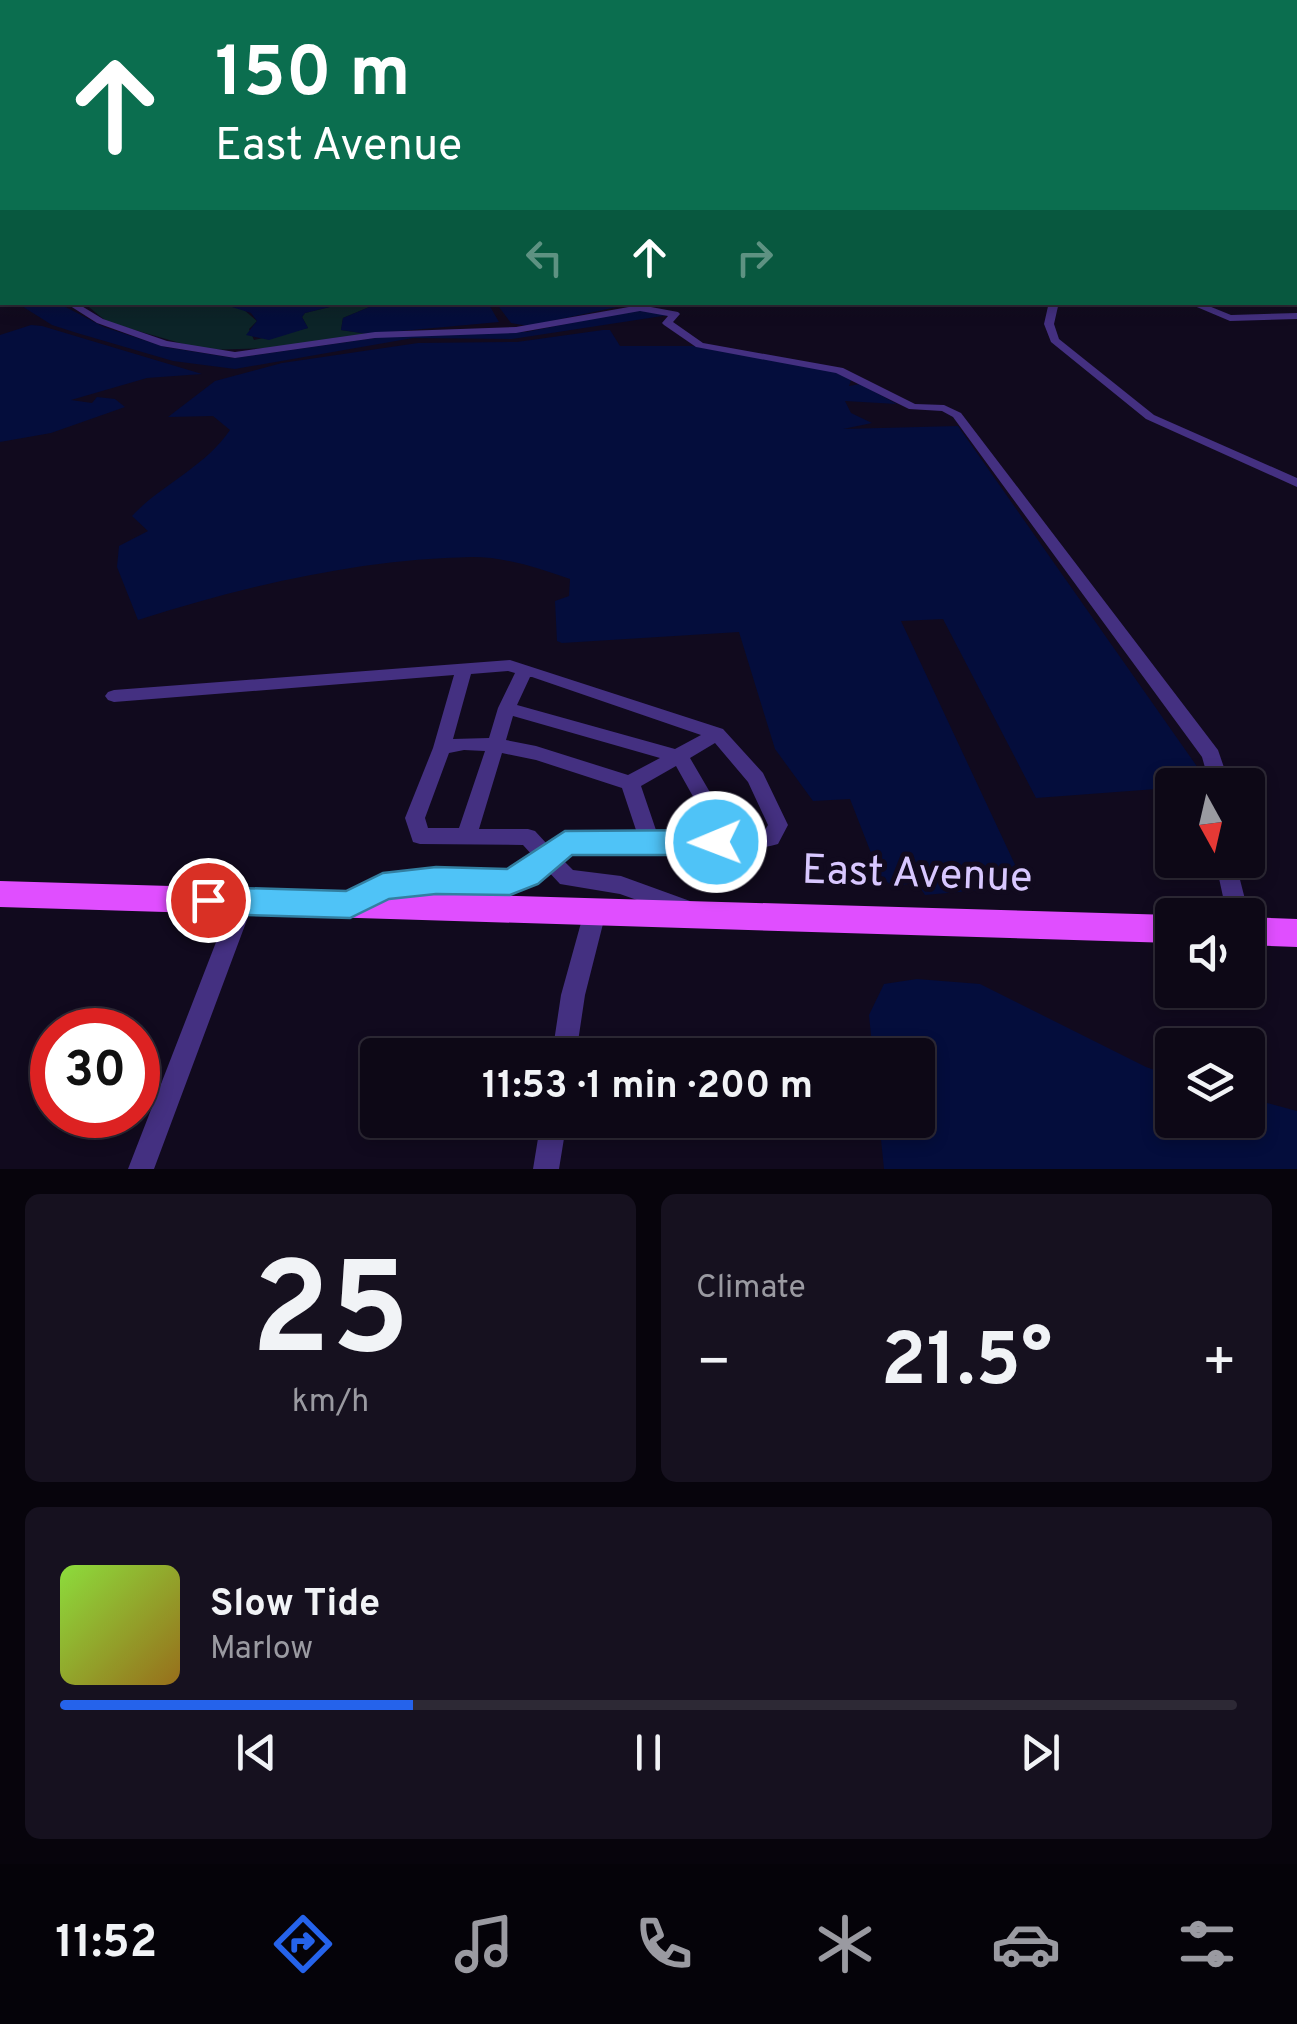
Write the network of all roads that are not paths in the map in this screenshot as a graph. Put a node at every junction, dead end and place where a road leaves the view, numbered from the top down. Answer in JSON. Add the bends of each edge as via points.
{"nodes":[{"id":1,"x":73,"y":305,"type":"edge"},
{"id":2,"x":1053,"y":305,"type":"edge"},
{"id":3,"x":1197,"y":305,"type":"edge"},
{"id":4,"x":1255,"y":305,"type":"edge"},
{"id":5,"x":1297,"y":316,"type":"edge"},
{"id":6,"x":1250,"y":317,"type":"junction"},
{"id":7,"x":1297,"y":483,"type":"edge"},
{"id":8,"x":464,"y":669,"type":"junction"},
{"id":9,"x":525,"y":671,"type":"junction"},
{"id":10,"x":114,"y":696,"type":"dead end"},
{"id":11,"x":506,"y":708,"type":"junction"},
{"id":12,"x":717,"y":734,"type":"junction"},
{"id":13,"x":498,"y":745,"type":"junction"},
{"id":14,"x":442,"y":748,"type":"junction"},
{"id":15,"x":680,"y":757,"type":"junction"},
{"id":16,"x":1215,"y":768,"type":"edge"},
{"id":17,"x":630,"y":782,"type":"junction"},
{"id":18,"x":467,"y":836,"type":"junction"},
{"id":19,"x":716,"y":842,"type":"junction"},
{"id":20,"x":650,"y":843,"type":"junction"},
{"id":21,"x":546,"y":856,"type":"junction"},
{"id":22,"x":0,"y":894,"type":"edge"},
{"id":23,"x":243,"y":902,"type":"junction"},
{"id":24,"x":350,"y":904,"type":"junction"},
{"id":25,"x":595,"y":912,"type":"junction"},
{"id":26,"x":703,"y":915,"type":"junction"},
{"id":27,"x":1155,"y":928,"type":"edge"},
{"id":28,"x":1265,"y":932,"type":"edge"},
{"id":29,"x":1297,"y":933,"type":"edge"},
{"id":30,"x":567,"y":1038,"type":"edge"},
{"id":31,"x":551,"y":1138,"type":"edge"},
{"id":32,"x":142,"y":1169,"type":"edge"},
{"id":33,"x":546,"y":1169,"type":"edge"}],
"edges":[{"from":1,"to":16,"type":"street","via":[[100,322],[166,344],[235,354],[375,335],[516,330],[652,308],[676,314],[667,322],[700,345],[839,370],[914,407],[944,408],[957,416]]},
{"from":2,"to":7,"type":"street","via":[[1055,340],[1123,397],[1174,430]]},
{"from":3,"to":6,"type":"street","via":[[1230,318]]},
{"from":4,"to":6,"type":"street"},
{"from":5,"to":6,"type":"street"},
{"from":8,"to":9,"type":"street","via":[[510,665]]},
{"from":8,"to":10,"type":"street"},
{"from":8,"to":14,"type":"street"},
{"from":9,"to":11,"type":"street"},
{"from":9,"to":12,"type":"street"},
{"from":11,"to":13,"type":"street"},
{"from":11,"to":15,"type":"street"},
{"from":12,"to":15,"type":"street"},
{"from":12,"to":19,"type":"street","via":[[756,778],[778,824],[771,838]]},
{"from":13,"to":14,"type":"street"},
{"from":13,"to":17,"type":"street"},
{"from":13,"to":18,"type":"street"},
{"from":14,"to":18,"type":"street","via":[[415,818],[420,836]]},
{"from":15,"to":17,"type":"street"},
{"from":15,"to":19,"type":"street","via":[[715,818]]},
{"from":17,"to":20,"type":"street"},
{"from":18,"to":21,"type":"street","via":[[528,837]]},
{"from":19,"to":20,"type":"street"},
{"from":20,"to":21,"type":"street","via":[[565,843]]},
{"from":21,"to":24,"type":"street","via":[[510,882],[383,887]]},
{"from":21,"to":26,"type":"street","via":[[568,878],[621,885]]},
{"from":22,"to":23,"type":"main road","name":"East Avenue"},
{"from":23,"to":24,"type":"main road","name":"East Avenue"},
{"from":23,"to":32,"type":"street"},
{"from":24,"to":25,"type":"main road","name":"East Avenue"},
{"from":25,"to":26,"type":"main road","name":"East Avenue"},
{"from":25,"to":30,"type":"street"},
{"from":26,"to":27,"type":"main road","name":"East Avenue"},
{"from":28,"to":29,"type":"main road"},
{"from":31,"to":33,"type":"street"}]}
